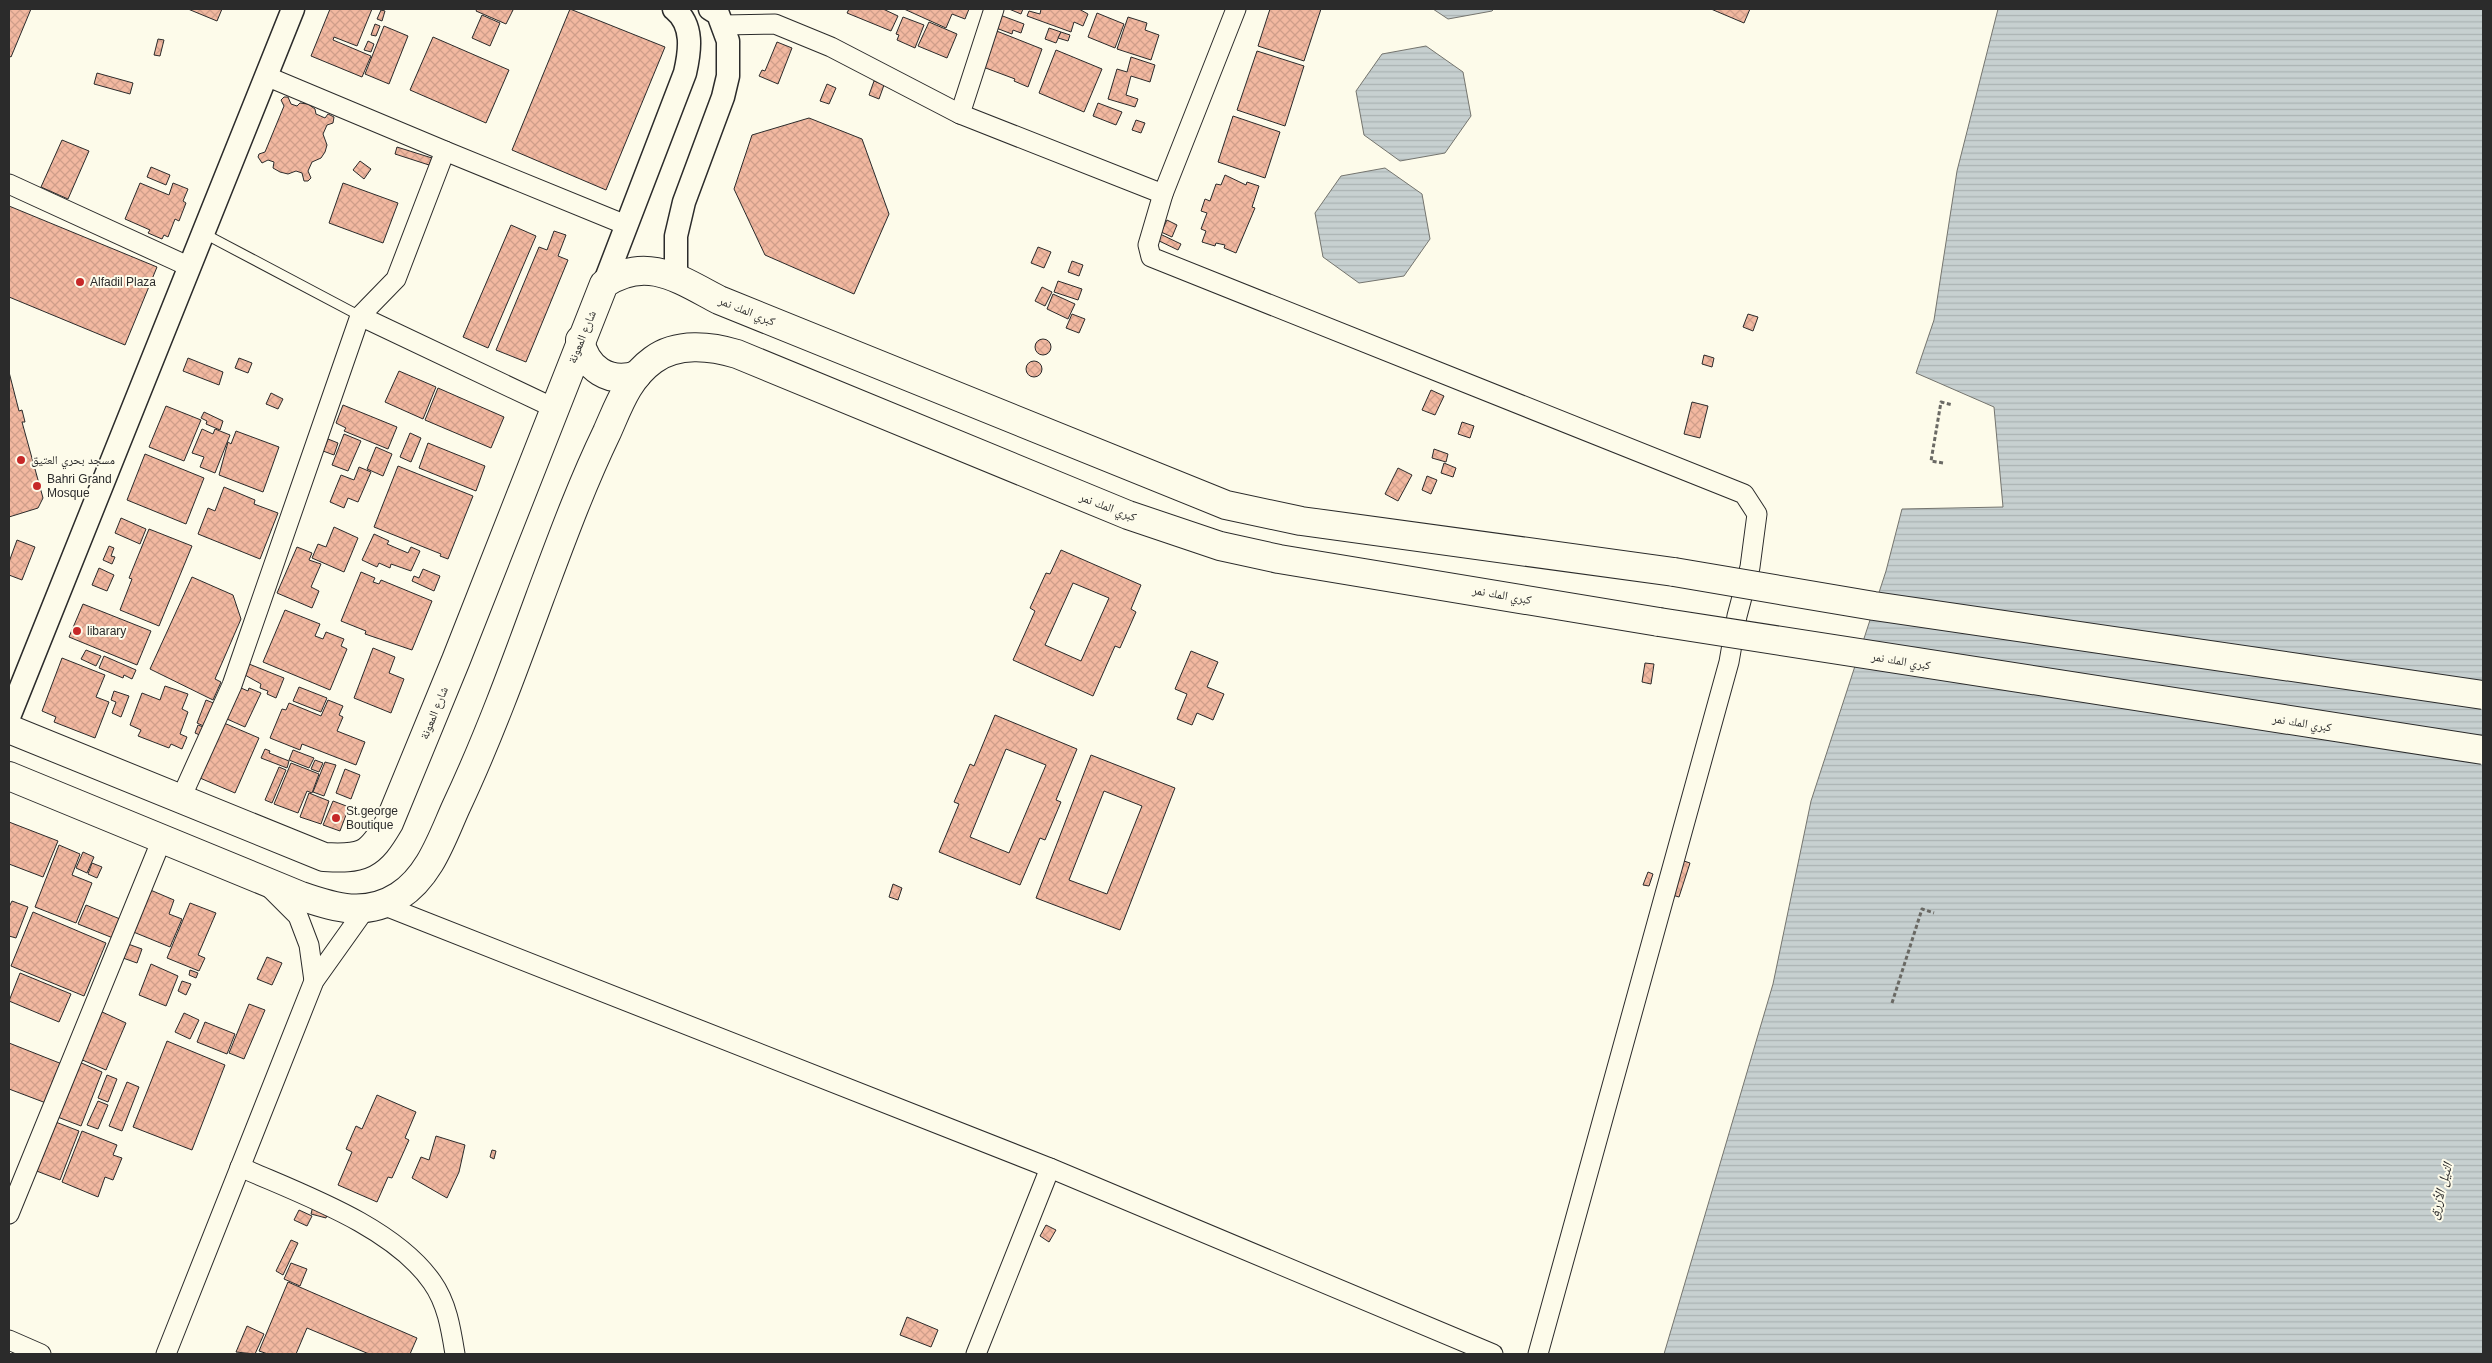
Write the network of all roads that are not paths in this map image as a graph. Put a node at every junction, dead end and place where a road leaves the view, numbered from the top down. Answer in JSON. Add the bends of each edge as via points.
{"nodes":[{"id":1,"x":293,"y":9,"type":"edge"},
{"id":2,"x":674,"y":9,"type":"edge"},
{"id":3,"x":994,"y":9,"type":"edge"},
{"id":4,"x":1236,"y":9,"type":"edge"},
{"id":5,"x":715,"y":14,"type":"edge"},
{"id":6,"x":266,"y":76,"type":"junction"},
{"id":7,"x":960,"y":114,"type":"junction"},
{"id":8,"x":445,"y":151,"type":"junction"},
{"id":9,"x":9,"y":184,"type":"edge"},
{"id":10,"x":1164,"y":194,"type":"junction"},
{"id":11,"x":626,"y":225,"type":"junction"},
{"id":12,"x":203,"y":233,"type":"junction"},
{"id":13,"x":190,"y":267,"type":"junction"},
{"id":14,"x":676,"y":278,"type":"junction"},
{"id":15,"x":604,"y":284,"type":"junction"},
{"id":16,"x":360,"y":316,"type":"junction"},
{"id":17,"x":580,"y":340,"type":"junction"},
{"id":18,"x":637,"y":375,"type":"junction"},
{"id":19,"x":554,"y":408,"type":"junction"},
{"id":20,"x":2483,"y":694,"type":"edge"},
{"id":21,"x":9,"y":717,"type":"edge"},
{"id":22,"x":9,"y":729,"type":"edge"},
{"id":23,"x":2483,"y":750,"type":"edge"},
{"id":24,"x":9,"y":776,"type":"edge"},
{"id":25,"x":181,"y":798,"type":"junction"},
{"id":26,"x":162,"y":839,"type":"junction"},
{"id":27,"x":262,"y":879,"type":"junction"},
{"id":28,"x":373,"y":906,"type":"junction"},
{"id":29,"x":314,"y":981,"type":"junction"},
{"id":30,"x":240,"y":1167,"type":"junction"},
{"id":31,"x":1050,"y":1168,"type":"junction"},
{"id":32,"x":9,"y":1214,"type":"edge"},
{"id":33,"x":9,"y":1340,"type":"edge"},
{"id":34,"x":42,"y":1354,"type":"edge"},
{"id":35,"x":166,"y":1354,"type":"edge"},
{"id":36,"x":455,"y":1354,"type":"edge"},
{"id":37,"x":976,"y":1354,"type":"edge"},
{"id":38,"x":1493,"y":1354,"type":"edge"},
{"id":39,"x":1538,"y":1354,"type":"edge"}],
"edges":[{"from":1,"to":6,"type":"street"},
{"from":2,"to":11,"type":"street","via":[[688,30],[691,49],[686,73]]},
{"from":3,"to":7,"type":"street"},
{"from":4,"to":10,"type":"street"},
{"from":5,"to":7,"type":"street","via":[[775,24],[831,47]]},
{"from":5,"to":14,"type":"street","via":[[728,41],[728,76],[723,98],[684,202],[676,236]]},
{"from":6,"to":8,"type":"street"},
{"from":6,"to":12,"type":"street"},
{"from":7,"to":10,"type":"street"},
{"from":8,"to":11,"type":"street"},
{"from":8,"to":16,"type":"street","via":[[396,279]]},
{"from":9,"to":13,"type":"street"},
{"from":10,"to":39,"type":"street","via":[[1148,245],[1151,257],[1162,263],[1744,494],[1757,514],[1750,567],[1736,616],[1729,662]]},
{"from":11,"to":15,"type":"street"},
{"from":12,"to":13,"type":"street"},
{"from":12,"to":16,"type":"lane"},
{"from":13,"to":21,"type":"street"},
{"from":14,"to":15,"type":"highway","via":[[638,270],[619,273]]},
{"from":14,"to":20,"type":"highway","name":"كبري المك نمر","bridge":true,"via":[[719,300],[1226,505],[1301,521],[1674,572],[1874,606]]},
{"from":15,"to":17,"type":"highway","name":"شارع المعونة"},
{"from":16,"to":19,"type":"street"},
{"from":16,"to":25,"type":"street","via":[[232,685]]},
{"from":17,"to":18,"type":"highway","via":[[586,359],[600,372],[618,378]]},
{"from":17,"to":19,"type":"highway","name":"شارع المعونة"},
{"from":18,"to":23,"type":"highway","name":"كبري المك نمر","bridge":true,"via":[[665,353],[707,347],[723,350],[1178,534],[1279,559],[1659,622]]},
{"from":18,"to":28,"type":"highway","name":"كبري المك نمر","via":[[624,392],[577,498],[474,767],[432,860],[415,884],[399,896]]},
{"from":19,"to":25,"type":"highway","name":"شارع المعونة","via":[[448,678],[377,844],[352,858],[324,856]]},
{"from":22,"to":25,"type":"highway","name":"شارع المعونة"},
{"from":24,"to":26,"type":"highway"},
{"from":26,"to":27,"type":"highway"},
{"from":26,"to":32,"type":"street"},
{"from":27,"to":28,"type":"highway","via":[[336,908]]},
{"from":27,"to":29,"type":"street","via":[[298,916],[309,945]]},
{"from":28,"to":29,"type":"street"},
{"from":28,"to":31,"type":"street"},
{"from":29,"to":30,"type":"street"},
{"from":30,"to":35,"type":"street"},
{"from":30,"to":36,"type":"street","via":[[358,1219],[404,1253],[432,1282],[450,1320]]},
{"from":31,"to":37,"type":"street"},
{"from":31,"to":38,"type":"street"},
{"from":33,"to":34,"type":"street"}]}
